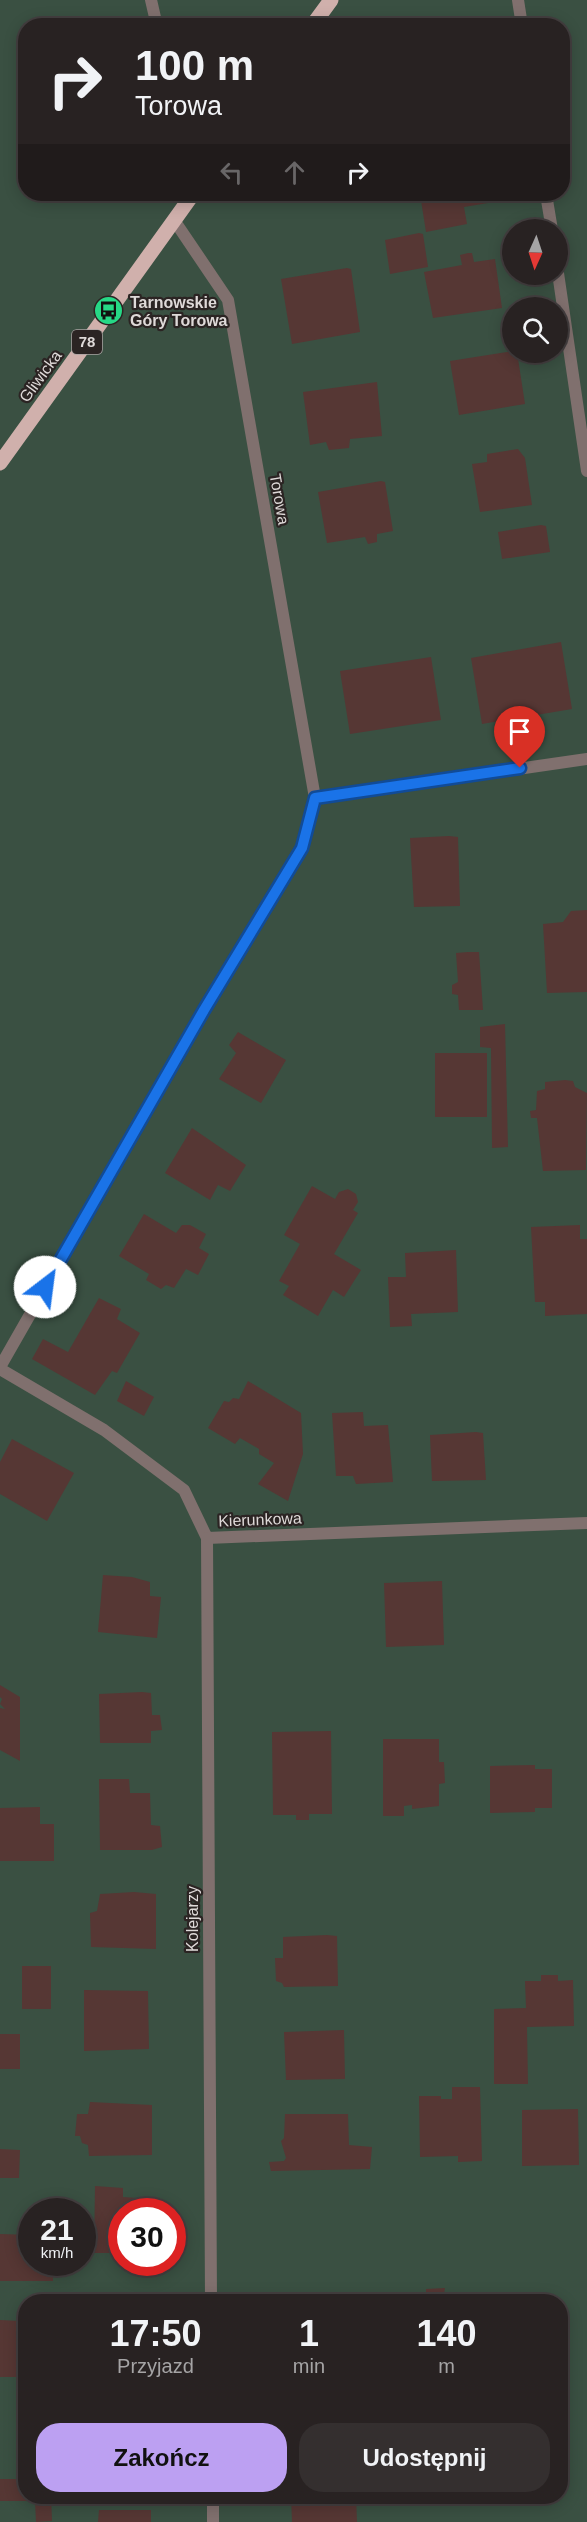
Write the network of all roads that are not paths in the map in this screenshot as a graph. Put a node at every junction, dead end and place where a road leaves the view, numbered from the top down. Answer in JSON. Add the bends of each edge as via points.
{"nodes":[{"id":1,"x":151,"y":0,"type":"edge"},
{"id":2,"x":331,"y":0,"type":"edge"},
{"id":3,"x":518,"y":0,"type":"edge"},
{"id":4,"x":155,"y":18,"type":"edge"},
{"id":5,"x":318,"y":18,"type":"edge"},
{"id":6,"x":521,"y":18,"type":"edge"},
{"id":7,"x":188,"y":201,"type":"edge"},
{"id":8,"x":547,"y":201,"type":"edge"},
{"id":9,"x":550,"y":219,"type":"edge"},
{"id":10,"x":174,"y":220,"type":"junction"},
{"id":11,"x":560,"y":285,"type":"edge"},
{"id":12,"x":0,"y":463,"type":"edge"},
{"id":13,"x":587,"y":471,"type":"edge"},
{"id":14,"x":587,"y":759,"type":"edge"},
{"id":15,"x":315,"y":798,"type":"junction"},
{"id":16,"x":0,"y":1368,"type":"edge"},
{"id":17,"x":587,"y":1523,"type":"edge"},
{"id":18,"x":207,"y":1538,"type":"junction"},
{"id":19,"x":211,"y":2294,"type":"edge"},
{"id":20,"x":213,"y":2504,"type":"edge"},
{"id":21,"x":213,"y":2522,"type":"edge"}],
"edges":[{"from":1,"to":4,"type":"street"},
{"from":2,"to":5,"type":"main road"},
{"from":3,"to":6,"type":"street"},
{"from":7,"to":10,"type":"main road","name":"Gliwicka","number":"78"},
{"from":8,"to":9,"type":"street"},
{"from":10,"to":12,"type":"main road","name":"Gliwicka","number":"78"},
{"from":10,"to":15,"type":"street","name":"Torowa","via":[[228,300]]},
{"from":11,"to":13,"type":"street"},
{"from":14,"to":15,"type":"street"},
{"from":15,"to":16,"type":"street","name":"Torowa","via":[[302,848],[204,1010]]},
{"from":16,"to":18,"type":"street","name":"Kierunkowa","via":[[104,1430],[184,1490]]},
{"from":17,"to":18,"type":"street","name":"Kierunkowa"},
{"from":18,"to":19,"type":"street","name":"Kolejarzy"},
{"from":20,"to":21,"type":"street"}]}
